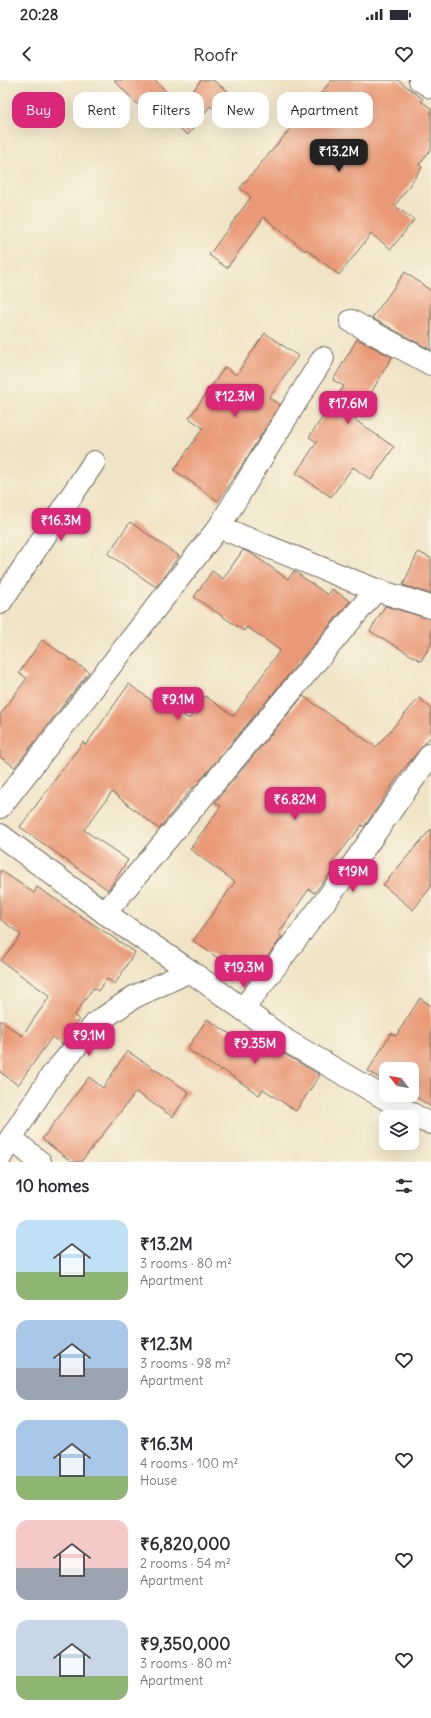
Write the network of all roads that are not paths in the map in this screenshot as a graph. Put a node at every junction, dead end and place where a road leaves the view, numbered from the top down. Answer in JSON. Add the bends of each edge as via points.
{"nodes":[{"id":1,"x":420,"y":80,"type":"edge"},
{"id":2,"x":431,"y":87,"type":"edge"},
{"id":3,"x":351,"y":322,"type":"dead end"},
{"id":4,"x":323,"y":358,"type":"dead end"},
{"id":5,"x":431,"y":364,"type":"edge"},
{"id":6,"x":94,"y":462,"type":"dead end"},
{"id":7,"x":219,"y":527,"type":"junction"},
{"id":8,"x":376,"y":590,"type":"junction"},
{"id":9,"x":0,"y":604,"type":"edge"},
{"id":10,"x":431,"y":607,"type":"edge"},
{"id":11,"x":431,"y":754,"type":"edge"},
{"id":12,"x":0,"y":807,"type":"edge"},
{"id":13,"x":0,"y":835,"type":"edge"},
{"id":14,"x":106,"y":914,"type":"junction"},
{"id":15,"x":190,"y":971,"type":"junction"},
{"id":16,"x":243,"y":1009,"type":"junction"},
{"id":17,"x":431,"y":1123,"type":"edge"},
{"id":18,"x":11,"y":1138,"type":"junction"},
{"id":19,"x":0,"y":1158,"type":"edge"},
{"id":20,"x":40,"y":1162,"type":"edge"}],
"edges":[{"from":1,"to":2,"type":"street"},
{"from":3,"to":5,"type":"street"},
{"from":4,"to":7,"type":"street"},
{"from":6,"to":9,"type":"street"},
{"from":7,"to":8,"type":"street"},
{"from":7,"to":12,"type":"street"},
{"from":8,"to":10,"type":"street"},
{"from":8,"to":14,"type":"street"},
{"from":11,"to":16,"type":"street","via":[[351,867]]},
{"from":13,"to":14,"type":"street"},
{"from":14,"to":15,"type":"street"},
{"from":15,"to":16,"type":"street"},
{"from":15,"to":18,"type":"street","via":[[134,997],[96,1023],[52,1075]]},
{"from":16,"to":17,"type":"street","via":[[294,1045]]},
{"from":18,"to":19,"type":"street"},
{"from":18,"to":20,"type":"street"}]}
